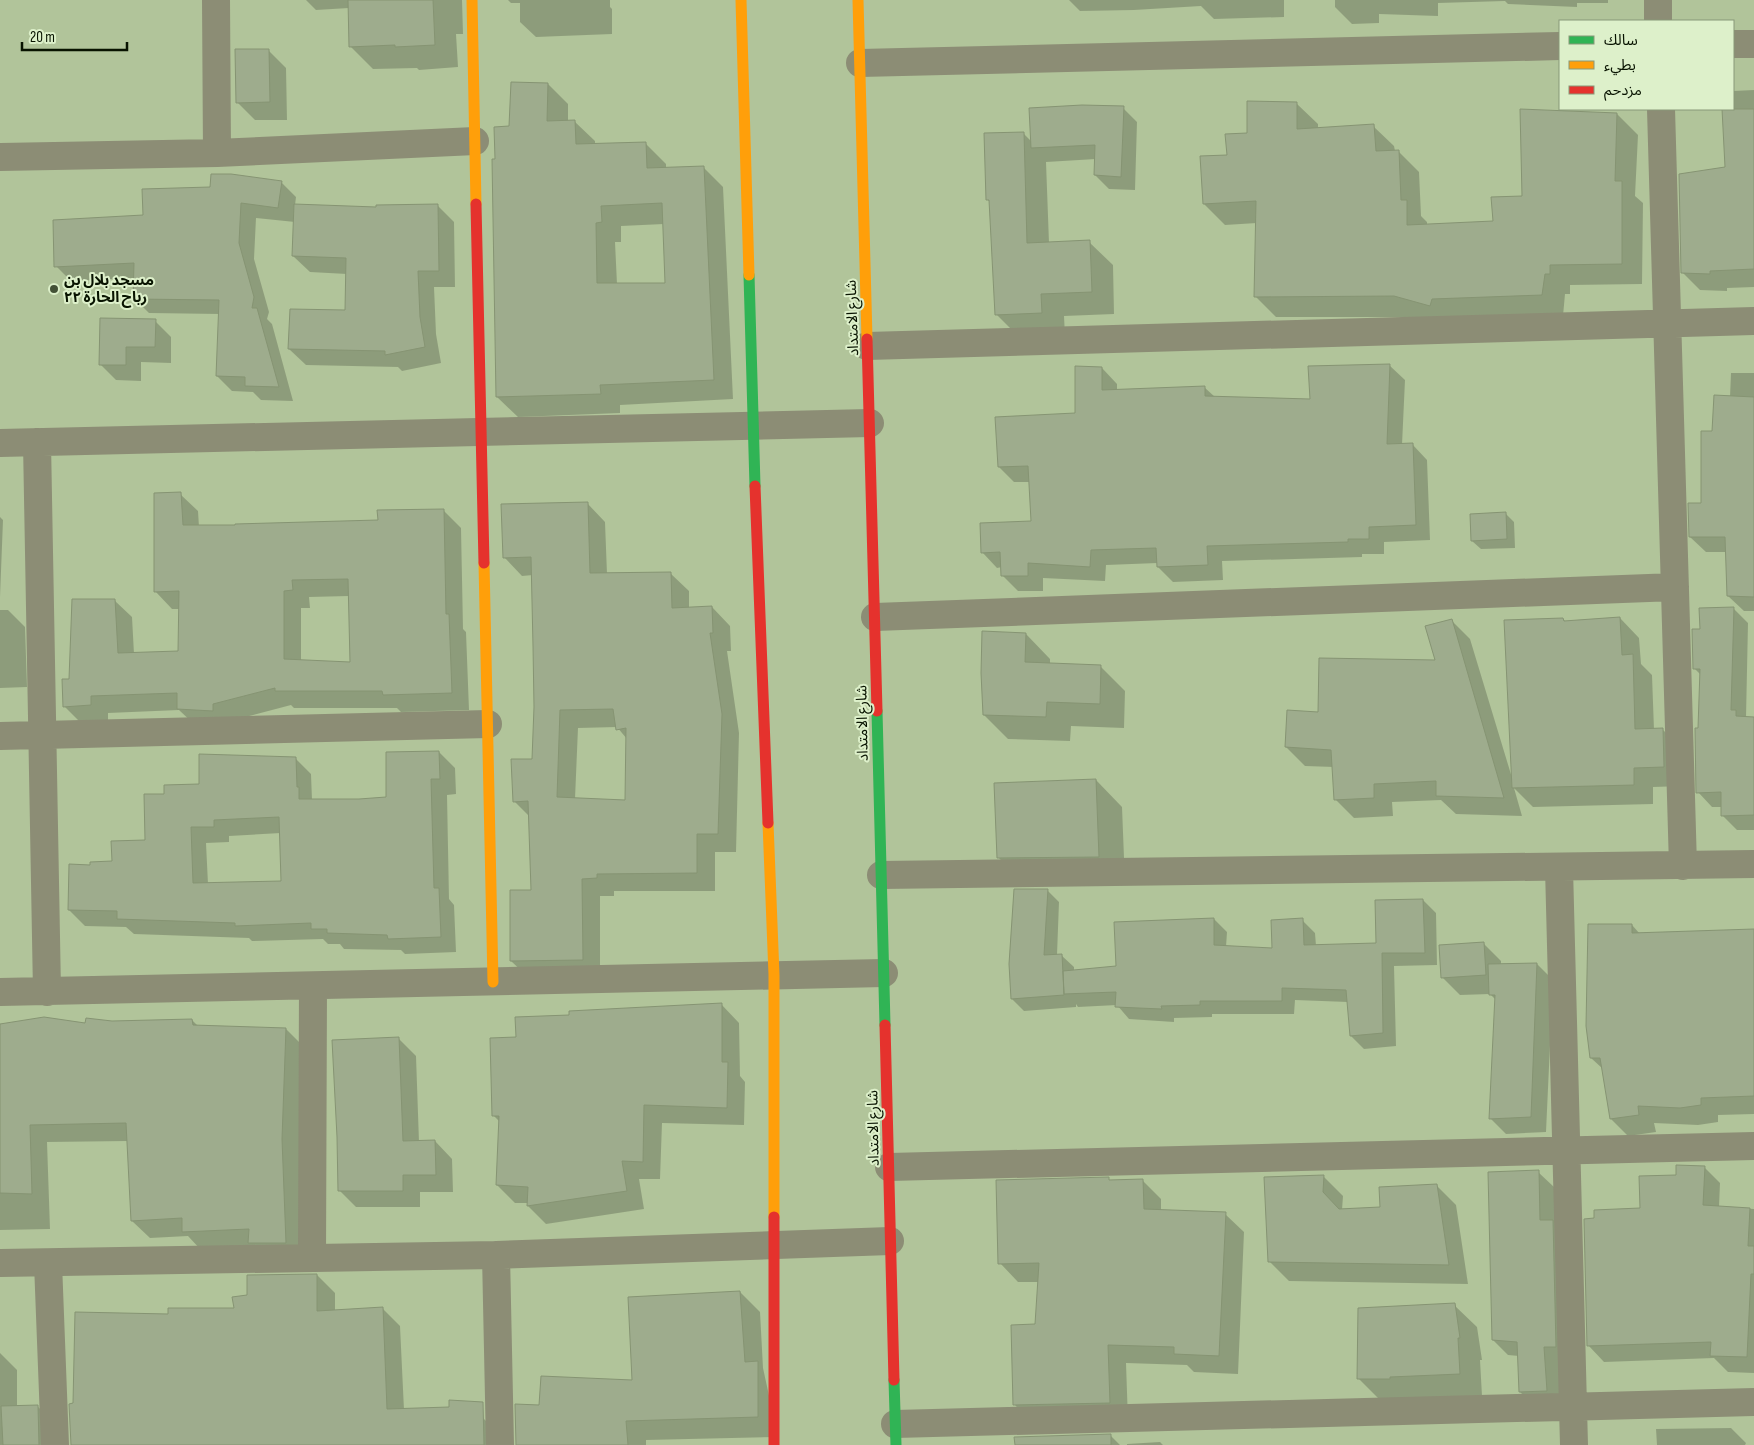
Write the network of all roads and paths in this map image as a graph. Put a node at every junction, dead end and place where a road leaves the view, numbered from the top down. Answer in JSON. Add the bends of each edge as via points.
{"nodes":[{"id":1,"x":216,"y":0,"type":"edge"},
{"id":2,"x":472,"y":0,"type":"edge"},
{"id":3,"x":741,"y":0,"type":"edge"},
{"id":4,"x":858,"y":0,"type":"edge"},
{"id":5,"x":1658,"y":0,"type":"edge"},
{"id":6,"x":1658,"y":20,"type":"edge"},
{"id":7,"x":1734,"y":44,"type":"edge"},
{"id":8,"x":1754,"y":44,"type":"edge"},
{"id":9,"x":1559,"y":46,"type":"edge"},
{"id":10,"x":860,"y":63,"type":"junction"},
{"id":11,"x":1661,"y":110,"type":"edge"},
{"id":12,"x":475,"y":141,"type":"junction"},
{"id":13,"x":217,"y":153,"type":"junction"},
{"id":14,"x":0,"y":157,"type":"edge"},
{"id":15,"x":1754,"y":322,"type":"edge"},
{"id":16,"x":1667,"y":323,"type":"junction"},
{"id":17,"x":867,"y":346,"type":"junction"},
{"id":18,"x":870,"y":423,"type":"junction"},
{"id":19,"x":752,"y":427,"type":"junction"},
{"id":20,"x":482,"y":432,"type":"junction"},
{"id":21,"x":37,"y":442,"type":"junction"},
{"id":22,"x":0,"y":443,"type":"edge"},
{"id":23,"x":1675,"y":587,"type":"junction"},
{"id":24,"x":875,"y":617,"type":"junction"},
{"id":25,"x":488,"y":724,"type":"junction"},
{"id":26,"x":42,"y":735,"type":"junction"},
{"id":27,"x":0,"y":736,"type":"edge"},
{"id":28,"x":1754,"y":864,"type":"edge"},
{"id":29,"x":1683,"y":866,"type":"junction"},
{"id":30,"x":1559,"y":868,"type":"junction"},
{"id":31,"x":881,"y":876,"type":"junction"},
{"id":32,"x":884,"y":973,"type":"junction"},
{"id":33,"x":774,"y":975,"type":"junction"},
{"id":34,"x":493,"y":982,"type":"junction"},
{"id":35,"x":313,"y":986,"type":"junction"},
{"id":36,"x":0,"y":992,"type":"edge"},
{"id":37,"x":47,"y":992,"type":"junction"},
{"id":38,"x":1754,"y":1146,"type":"edge"},
{"id":39,"x":1567,"y":1151,"type":"junction"},
{"id":40,"x":889,"y":1168,"type":"junction"},
{"id":41,"x":890,"y":1241,"type":"junction"},
{"id":42,"x":774,"y":1246,"type":"junction"},
{"id":43,"x":496,"y":1255,"type":"junction"},
{"id":44,"x":312,"y":1258,"type":"junction"},
{"id":45,"x":0,"y":1263,"type":"edge"},
{"id":46,"x":48,"y":1263,"type":"junction"},
{"id":47,"x":1754,"y":1402,"type":"edge"},
{"id":48,"x":1573,"y":1406,"type":"junction"},
{"id":49,"x":896,"y":1434,"type":"edge"},
{"id":50,"x":55,"y":1445,"type":"edge"},
{"id":51,"x":500,"y":1445,"type":"edge"},
{"id":52,"x":774,"y":1445,"type":"edge"},
{"id":53,"x":1574,"y":1445,"type":"edge"}],
"edges":[{"from":1,"to":13,"type":"street"},
{"from":2,"to":12,"type":"street"},
{"from":3,"to":19,"type":"street"},
{"from":4,"to":10,"type":"street","name":"شارع الامتداد"},
{"from":5,"to":6,"type":"street"},
{"from":7,"to":8,"type":"street"},
{"from":9,"to":10,"type":"street"},
{"from":10,"to":17,"type":"street","name":"شارع الامتداد"},
{"from":11,"to":16,"type":"street"},
{"from":12,"to":13,"type":"street"},
{"from":12,"to":20,"type":"street"},
{"from":13,"to":14,"type":"street"},
{"from":15,"to":16,"type":"street"},
{"from":16,"to":17,"type":"street"},
{"from":16,"to":23,"type":"street"},
{"from":17,"to":18,"type":"street","name":"شارع الامتداد"},
{"from":18,"to":19,"type":"street"},
{"from":18,"to":24,"type":"street","name":"شارع الامتداد"},
{"from":19,"to":20,"type":"street"},
{"from":19,"to":33,"type":"street"},
{"from":20,"to":21,"type":"street"},
{"from":20,"to":25,"type":"street"},
{"from":21,"to":22,"type":"street"},
{"from":21,"to":26,"type":"street"},
{"from":23,"to":24,"type":"street"},
{"from":23,"to":29,"type":"street"},
{"from":24,"to":31,"type":"street","name":"شارع الامتداد"},
{"from":25,"to":26,"type":"street"},
{"from":25,"to":34,"type":"street"},
{"from":26,"to":27,"type":"street"},
{"from":26,"to":37,"type":"street"},
{"from":28,"to":29,"type":"street"},
{"from":29,"to":30,"type":"street"},
{"from":30,"to":31,"type":"street"},
{"from":30,"to":39,"type":"street"},
{"from":31,"to":32,"type":"street","name":"شارع الامتداد"},
{"from":32,"to":33,"type":"street"},
{"from":32,"to":40,"type":"street","name":"شارع الامتداد"},
{"from":33,"to":34,"type":"street"},
{"from":33,"to":42,"type":"street"},
{"from":34,"to":35,"type":"street"},
{"from":35,"to":37,"type":"street"},
{"from":35,"to":44,"type":"street"},
{"from":36,"to":37,"type":"street"},
{"from":38,"to":39,"type":"street"},
{"from":39,"to":40,"type":"street"},
{"from":39,"to":48,"type":"street"},
{"from":40,"to":41,"type":"street","name":"شارع الامتداد"},
{"from":41,"to":42,"type":"street"},
{"from":41,"to":49,"type":"street","name":"شارع الامتداد"},
{"from":42,"to":43,"type":"street"},
{"from":42,"to":52,"type":"street"},
{"from":43,"to":44,"type":"street"},
{"from":43,"to":51,"type":"street"},
{"from":44,"to":46,"type":"street"},
{"from":45,"to":46,"type":"street"},
{"from":46,"to":50,"type":"street"},
{"from":47,"to":48,"type":"street"},
{"from":48,"to":49,"type":"street"},
{"from":48,"to":53,"type":"street"}]}
